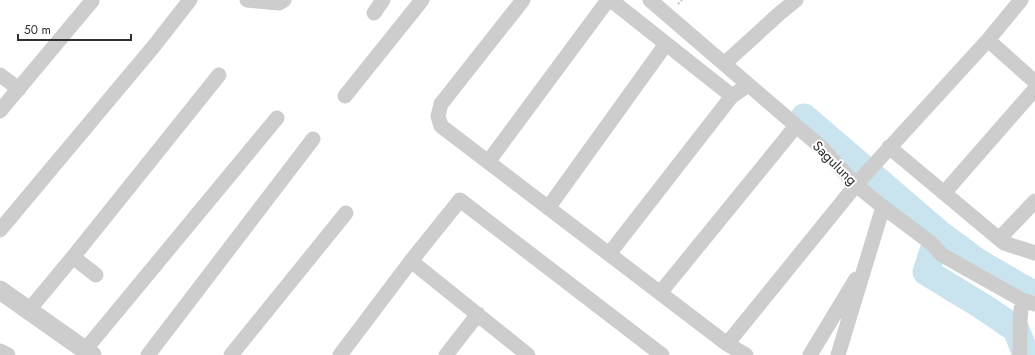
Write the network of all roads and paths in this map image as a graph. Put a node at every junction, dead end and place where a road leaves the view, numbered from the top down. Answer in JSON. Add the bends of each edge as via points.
{"nodes":[{"id":1,"x":190,"y":0,"type":"edge"},
{"id":2,"x":256,"y":0,"type":"edge"},
{"id":3,"x":284,"y":0,"type":"edge"},
{"id":4,"x":382,"y":0,"type":"edge"},
{"id":5,"x":422,"y":0,"type":"edge"},
{"id":6,"x":523,"y":0,"type":"edge"},
{"id":7,"x":608,"y":0,"type":"edge"},
{"id":8,"x":612,"y":0,"type":"edge"},
{"id":9,"x":650,"y":0,"type":"edge"},
{"id":10,"x":796,"y":0,"type":"edge"},
{"id":11,"x":1021,"y":0,"type":"edge"},
{"id":12,"x":92,"y":1,"type":"dead end"},
{"id":13,"x":374,"y":13,"type":"dead end"},
{"id":14,"x":988,"y":40,"type":"junction"},
{"id":15,"x":666,"y":44,"type":"junction"},
{"id":16,"x":724,"y":64,"type":"junction"},
{"id":17,"x":0,"y":75,"type":"edge"},
{"id":18,"x":219,"y":75,"type":"dead end"},
{"id":19,"x":1035,"y":82,"type":"edge"},
{"id":20,"x":748,"y":85,"type":"junction"},
{"id":21,"x":19,"y":89,"type":"junction"},
{"id":22,"x":1035,"y":89,"type":"edge"},
{"id":23,"x":345,"y":96,"type":"dead end"},
{"id":24,"x":732,"y":96,"type":"junction"},
{"id":25,"x":0,"y":112,"type":"edge"},
{"id":26,"x":277,"y":118,"type":"dead end"},
{"id":27,"x":796,"y":126,"type":"junction"},
{"id":28,"x":313,"y":139,"type":"dead end"},
{"id":29,"x":889,"y":147,"type":"junction"},
{"id":30,"x":488,"y":162,"type":"junction"},
{"id":31,"x":858,"y":182,"type":"junction"},
{"id":32,"x":944,"y":193,"type":"junction"},
{"id":33,"x":1035,"y":201,"type":"edge"},
{"id":34,"x":883,"y":207,"type":"junction"},
{"id":35,"x":548,"y":208,"type":"junction"},
{"id":36,"x":346,"y":213,"type":"dead end"},
{"id":37,"x":0,"y":230,"type":"edge"},
{"id":38,"x":999,"y":239,"type":"junction"},
{"id":39,"x":1035,"y":253,"type":"edge"},
{"id":40,"x":609,"y":254,"type":"junction"},
{"id":41,"x":73,"y":257,"type":"junction"},
{"id":42,"x":868,"y":259,"type":"junction"},
{"id":43,"x":411,"y":260,"type":"junction"},
{"id":44,"x":96,"y":275,"type":"dead end"},
{"id":45,"x":0,"y":290,"type":"edge"},
{"id":46,"x":660,"y":293,"type":"junction"},
{"id":47,"x":1028,"y":302,"type":"edge"},
{"id":48,"x":29,"y":310,"type":"junction"},
{"id":49,"x":478,"y":314,"type":"junction"},
{"id":50,"x":727,"y":344,"type":"junction"},
{"id":51,"x":0,"y":351,"type":"edge"},
{"id":52,"x":89,"y":352,"type":"edge"},
{"id":53,"x":1020,"y":353,"type":"edge"},
{"id":54,"x":659,"y":354,"type":"edge"},
{"id":55,"x":8,"y":355,"type":"edge"},
{"id":56,"x":148,"y":355,"type":"edge"},
{"id":57,"x":231,"y":355,"type":"edge"},
{"id":58,"x":340,"y":355,"type":"edge"},
{"id":59,"x":446,"y":355,"type":"edge"},
{"id":60,"x":528,"y":355,"type":"edge"},
{"id":61,"x":746,"y":355,"type":"edge"},
{"id":62,"x":810,"y":355,"type":"edge"},
{"id":63,"x":838,"y":355,"type":"edge"}],
"edges":[{"from":1,"to":37,"type":"street"},
{"from":2,"to":3,"type":"street","via":[[279,3]]},
{"from":4,"to":13,"type":"street"},
{"from":5,"to":23,"type":"street"},
{"from":6,"to":30,"type":"street","via":[[441,104],[438,116],[441,126]]},
{"from":7,"to":30,"type":"street"},
{"from":8,"to":15,"type":"street"},
{"from":9,"to":16,"type":"street","name":"Sagulung"},
{"from":10,"to":16,"type":"street"},
{"from":11,"to":14,"type":"street"},
{"from":12,"to":21,"type":"street"},
{"from":14,"to":19,"type":"street"},
{"from":14,"to":29,"type":"street"},
{"from":15,"to":24,"type":"street"},
{"from":15,"to":35,"type":"street"},
{"from":16,"to":20,"type":"street","name":"Sagulung"},
{"from":17,"to":21,"type":"street"},
{"from":18,"to":41,"type":"street"},
{"from":20,"to":24,"type":"street"},
{"from":20,"to":27,"type":"street","name":"Sagulung"},
{"from":21,"to":25,"type":"street"},
{"from":22,"to":32,"type":"street"},
{"from":24,"to":40,"type":"street"},
{"from":26,"to":52,"type":"street"},
{"from":27,"to":31,"type":"street","name":"Sagulung"},
{"from":27,"to":46,"type":"street"},
{"from":28,"to":56,"type":"street"},
{"from":29,"to":31,"type":"street"},
{"from":29,"to":32,"type":"street"},
{"from":30,"to":35,"type":"street"},
{"from":31,"to":34,"type":"street","name":"Sagulung"},
{"from":31,"to":50,"type":"street"},
{"from":32,"to":38,"type":"street"},
{"from":33,"to":38,"type":"street"},
{"from":34,"to":42,"type":"street"},
{"from":34,"to":47,"type":"street","name":"Sagulung","via":[[931,243],[942,255]]},
{"from":35,"to":40,"type":"street"},
{"from":36,"to":57,"type":"street"},
{"from":38,"to":39,"type":"street"},
{"from":40,"to":46,"type":"street"},
{"from":41,"to":44,"type":"street"},
{"from":41,"to":48,"type":"street"},
{"from":42,"to":62,"type":"street"},
{"from":42,"to":63,"type":"street"},
{"from":43,"to":49,"type":"street"},
{"from":43,"to":54,"type":"street","via":[[460,200]]},
{"from":43,"to":58,"type":"street"},
{"from":45,"to":48,"type":"street"},
{"from":46,"to":50,"type":"street"},
{"from":47,"to":53,"type":"street","via":[[1020,320]]},
{"from":48,"to":52,"type":"street"},
{"from":49,"to":59,"type":"street"},
{"from":49,"to":60,"type":"street"},
{"from":50,"to":61,"type":"street"},
{"from":51,"to":55,"type":"street"}]}
